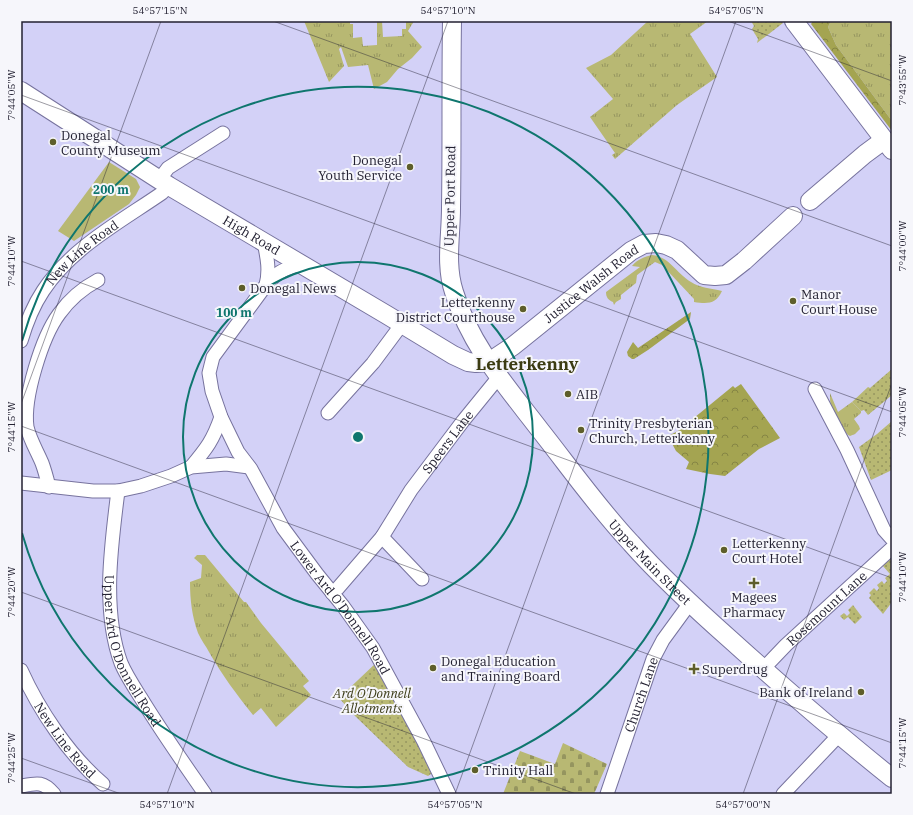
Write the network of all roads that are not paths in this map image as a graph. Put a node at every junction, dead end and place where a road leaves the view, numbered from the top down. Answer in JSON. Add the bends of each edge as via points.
{"nodes":[{"id":1,"x":452,"y":21,"type":"edge"},
{"id":2,"x":794,"y":21,"type":"edge"},
{"id":3,"x":21,"y":91,"type":"edge"},
{"id":4,"x":223,"y":133,"type":"dead end"},
{"id":5,"x":888,"y":145,"type":"edge"},
{"id":6,"x":164,"y":183,"type":"junction"},
{"id":7,"x":810,"y":201,"type":"dead end"},
{"id":8,"x":793,"y":216,"type":"dead end"},
{"id":9,"x":264,"y":242,"type":"junction"},
{"id":10,"x":300,"y":264,"type":"junction"},
{"id":11,"x":98,"y":280,"type":"dead end"},
{"id":12,"x":266,"y":285,"type":"junction"},
{"id":13,"x":402,"y":324,"type":"junction"},
{"id":14,"x":21,"y":341,"type":"edge"},
{"id":15,"x":489,"y":362,"type":"junction"},
{"id":16,"x":498,"y":378,"type":"junction"},
{"id":17,"x":815,"y":389,"type":"dead end"},
{"id":18,"x":328,"y":413,"type":"dead end"},
{"id":19,"x":220,"y":417,"type":"junction"},
{"id":20,"x":191,"y":467,"type":"junction"},
{"id":21,"x":249,"y":467,"type":"junction"},
{"id":22,"x":21,"y":483,"type":"edge"},
{"id":23,"x":49,"y":487,"type":"junction"},
{"id":24,"x":118,"y":491,"type":"junction"},
{"id":25,"x":382,"y":537,"type":"junction"},
{"id":26,"x":892,"y":539,"type":"edge"},
{"id":27,"x":892,"y":548,"type":"edge"},
{"id":28,"x":422,"y":579,"type":"dead end"},
{"id":29,"x":332,"y":593,"type":"junction"},
{"id":30,"x":690,"y":603,"type":"junction"},
{"id":31,"x":763,"y":669,"type":"junction"},
{"id":32,"x":21,"y":670,"type":"edge"},
{"id":33,"x":839,"y":735,"type":"junction"},
{"id":34,"x":892,"y":778,"type":"edge"},
{"id":35,"x":103,"y":784,"type":"dead end"},
{"id":36,"x":21,"y":786,"type":"edge"},
{"id":37,"x":54,"y":794,"type":"edge"},
{"id":38,"x":205,"y":794,"type":"edge"},
{"id":39,"x":449,"y":794,"type":"edge"},
{"id":40,"x":606,"y":794,"type":"edge"},
{"id":41,"x":783,"y":794,"type":"edge"}],
"edges":[{"from":1,"to":15,"type":"street","name":"Upper Port Road","via":[[450,277],[461,313]]},
{"from":2,"to":5,"type":"street"},
{"from":3,"to":6,"type":"street","name":"High Road"},
{"from":4,"to":6,"type":"street","name":"New Line Road","via":[[168,168]]},
{"from":5,"to":7,"type":"street","via":[[865,154]]},
{"from":6,"to":9,"type":"street","name":"High Road"},
{"from":6,"to":14,"type":"street","name":"New Line Road","via":[[162,193],[93,240],[66,263],[42,292]]},
{"from":8,"to":15,"type":"street","name":"Justice Walsh Road","via":[[726,275],[704,275],[677,250],[656,243],[644,244],[631,251],[513,346]]},
{"from":9,"to":10,"type":"street","name":"High Road"},
{"from":9,"to":12,"type":"street","via":[[268,265]]},
{"from":10,"to":12,"type":"street","name":"Lower Ard O'Donnell Road","via":[[276,274]]},
{"from":10,"to":13,"type":"street","name":"High Road"},
{"from":11,"to":23,"type":"street","via":[[74,296],[52,323],[30,389],[27,426]]},
{"from":12,"to":19,"type":"street","name":"Lower Ard O'Donnell Road","via":[[213,357],[209,373]]},
{"from":13,"to":15,"type":"street","name":"High Road","via":[[458,358],[476,363]]},
{"from":13,"to":18,"type":"street","via":[[373,363]]},
{"from":15,"to":16,"type":"street","name":"Upper Main Street"},
{"from":16,"to":25,"type":"street","name":"Speers Lane","via":[[400,507]]},
{"from":16,"to":30,"type":"street","name":"Upper Main Street","via":[[518,400],[607,516]]},
{"from":17,"to":26,"type":"street","via":[[884,530]]},
{"from":19,"to":20,"type":"street","via":[[215,434]]},
{"from":19,"to":21,"type":"street","name":"Lower Ard O'Donnell Road"},
{"from":20,"to":21,"type":"street","via":[[226,464]]},
{"from":20,"to":24,"type":"street","via":[[172,476]]},
{"from":21,"to":29,"type":"street","name":"Lower Ard O'Donnell Road","via":[[283,528]]},
{"from":22,"to":23,"type":"street"},
{"from":23,"to":24,"type":"street"},
{"from":24,"to":38,"type":"street","name":"Upper Ard O'Donnell Road","via":[[109,594],[113,633],[122,664],[144,703]]},
{"from":25,"to":28,"type":"street"},
{"from":25,"to":29,"type":"street","name":"Speers Lane"},
{"from":27,"to":31,"type":"street","name":"Rosemount Lane"},
{"from":29,"to":39,"type":"street","name":"Lower Ard O'Donnell Road","via":[[373,648]]},
{"from":30,"to":31,"type":"street","name":"Upper Main Street"},
{"from":30,"to":40,"type":"street","name":"Church Lane","via":[[662,640],[653,659]]},
{"from":31,"to":33,"type":"street","name":"Upper Main Street"},
{"from":32,"to":35,"type":"street","name":"New Line Road","via":[[30,691],[52,724],[87,770]]},
{"from":33,"to":34,"type":"street","name":"Upper Main Street"},
{"from":33,"to":41,"type":"street"},
{"from":36,"to":37,"type":"street","via":[[42,784]]}]}
